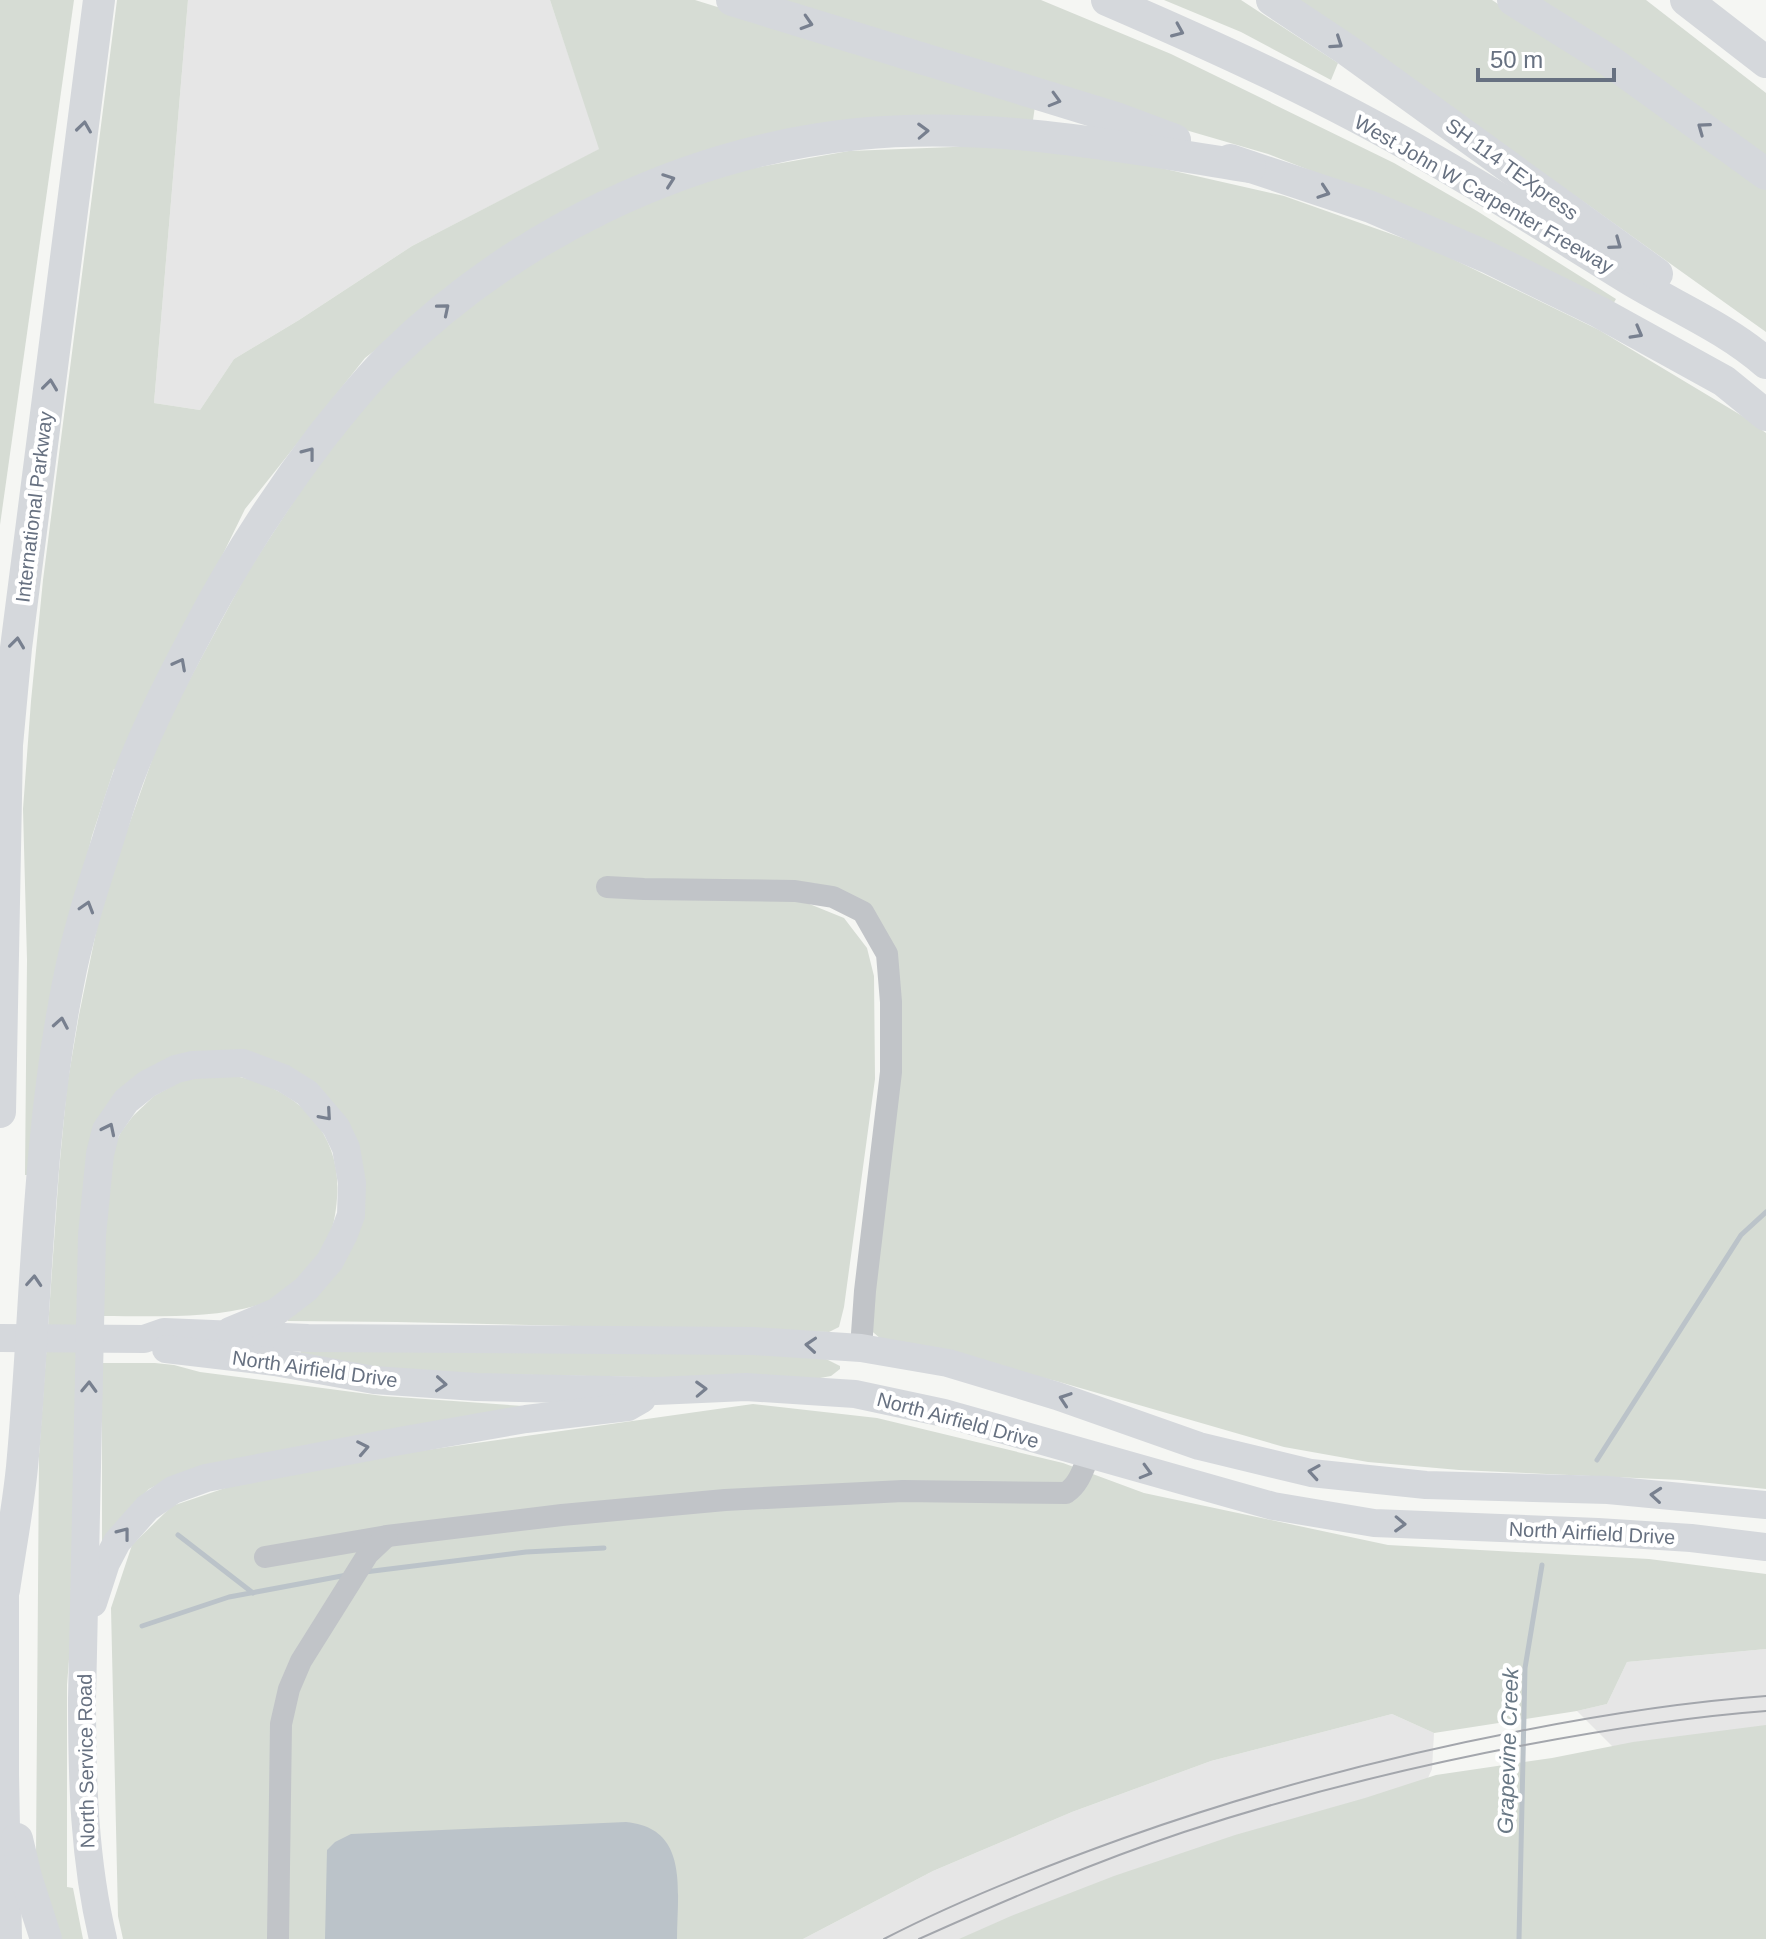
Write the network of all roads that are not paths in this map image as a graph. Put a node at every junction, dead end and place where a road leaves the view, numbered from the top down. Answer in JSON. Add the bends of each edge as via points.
{"nodes":[{"id":1,"x":99,"y":0,"type":"edge"},
{"id":2,"x":732,"y":0,"type":"edge"},
{"id":3,"x":1107,"y":0,"type":"edge"},
{"id":4,"x":1272,"y":0,"type":"edge"},
{"id":5,"x":1513,"y":0,"type":"edge"},
{"id":6,"x":1686,"y":0,"type":"edge"},
{"id":7,"x":1766,"y":62,"type":"edge"},
{"id":8,"x":1250,"y":167,"type":"junction"},
{"id":9,"x":1766,"y":174,"type":"edge"},
{"id":10,"x":1756,"y":354,"type":"edge"},
{"id":11,"x":1766,"y":415,"type":"edge"},
{"id":12,"x":607,"y":887,"type":"dead end"},
{"id":13,"x":0,"y":1112,"type":"edge"},
{"id":14,"x":222,"y":1335,"type":"junction"},
{"id":15,"x":0,"y":1338,"type":"edge"},
{"id":16,"x":144,"y":1339,"type":"junction"},
{"id":17,"x":861,"y":1348,"type":"junction"},
{"id":18,"x":656,"y":1391,"type":"junction"},
{"id":19,"x":855,"y":1394,"type":"junction"},
{"id":20,"x":1089,"y":1455,"type":"junction"},
{"id":21,"x":1766,"y":1505,"type":"edge"},
{"id":22,"x":0,"y":1529,"type":"edge"},
{"id":23,"x":387,"y":1536,"type":"junction"},
{"id":24,"x":1766,"y":1547,"type":"edge"},
{"id":25,"x":265,"y":1557,"type":"dead end"},
{"id":26,"x":4,"y":1590,"type":"junction"},
{"id":27,"x":84,"y":1630,"type":"junction"},
{"id":28,"x":3,"y":1785,"type":"junction"},
{"id":29,"x":6,"y":1939,"type":"edge"},
{"id":30,"x":46,"y":1939,"type":"edge"},
{"id":31,"x":103,"y":1939,"type":"edge"},
{"id":32,"x":278,"y":1939,"type":"edge"}],
"edges":[{"from":13,"to":1,"type":"highway","name":"International Parkway","one_way":true,"via":[[7,745]]},
{"from":2,"to":8,"type":"highway","one_way":true,"via":[[1116,118]]},
{"from":3,"to":10,"type":"highway","name":"West John W Carpenter Freeway","one_way":true,"via":[[1427,155]]},
{"from":4,"to":10,"type":"highway","name":"SH 114 TEXpress","one_way":true,"via":[[1637,258]]},
{"from":9,"to":5,"type":"highway","one_way":true,"via":[[1607,59]]},
{"from":6,"to":7,"type":"highway"},
{"from":8,"to":11,"type":"highway","one_way":true,"via":[[1371,207],[1487,257],[1724,381]]},
{"from":26,"to":8,"type":"highway","one_way":true,"via":[[22,1471],[55,1055],[84,912],[131,771],[216,596],[299,466],[386,361],[490,273],[568,224],[708,166],[787,145],[929,130],[1027,134]]},
{"from":12,"to":17,"type":"lane","via":[[795,891],[833,897],[863,912],[887,954],[891,1072]]},
{"from":14,"to":16,"type":"main road","name":"North Airfield Drive","via":[[164,1332]]},
{"from":17,"to":14,"type":"main road","name":"North Airfield Drive","one_way":true,"via":[[753,1341]]},
{"from":27,"to":14,"type":"main road","name":"North Service Road","one_way":true,"via":[[92,1235],[106,1130],[126,1101],[176,1069],[243,1063],[307,1093],[336,1127],[346,1148],[353,1199],[330,1261],[306,1289],[276,1312]]},
{"from":15,"to":16,"type":"main road","name":"North Airfield Drive"},
{"from":16,"to":18,"type":"main road","name":"North Airfield Drive","one_way":true,"via":[[168,1350],[374,1380]]},
{"from":17,"to":19,"type":"main road"},
{"from":21,"to":17,"type":"main road","name":"North Airfield Drive","one_way":true,"via":[[1311,1473],[1199,1446],[948,1363]]},
{"from":18,"to":19,"type":"main road","name":"North Airfield Drive","one_way":true,"via":[[746,1387]]},
{"from":27,"to":18,"type":"main road","one_way":true,"via":[[117,1542],[147,1508],[173,1490],[206,1478],[400,1441],[628,1407]]},
{"from":19,"to":20,"type":"main road","name":"North Airfield Drive","via":[[944,1413]]},
{"from":20,"to":23,"type":"lane","via":[[1074,1488],[1066,1493],[903,1491],[725,1500]]},
{"from":20,"to":24,"type":"main road","name":"North Airfield Drive","one_way":true,"via":[[1273,1506],[1374,1523],[1598,1532]]},
{"from":22,"to":26,"type":"highway"},
{"from":23,"to":25,"type":"lane"},
{"from":23,"to":32,"type":"lane","via":[[347,1586],[289,1689],[281,1724]]},
{"from":26,"to":28,"type":"highway"},
{"from":27,"to":31,"type":"main road","name":"North Service Road","via":[[84,1814]]},
{"from":28,"to":29,"type":"highway"},
{"from":28,"to":30,"type":"highway"}]}
